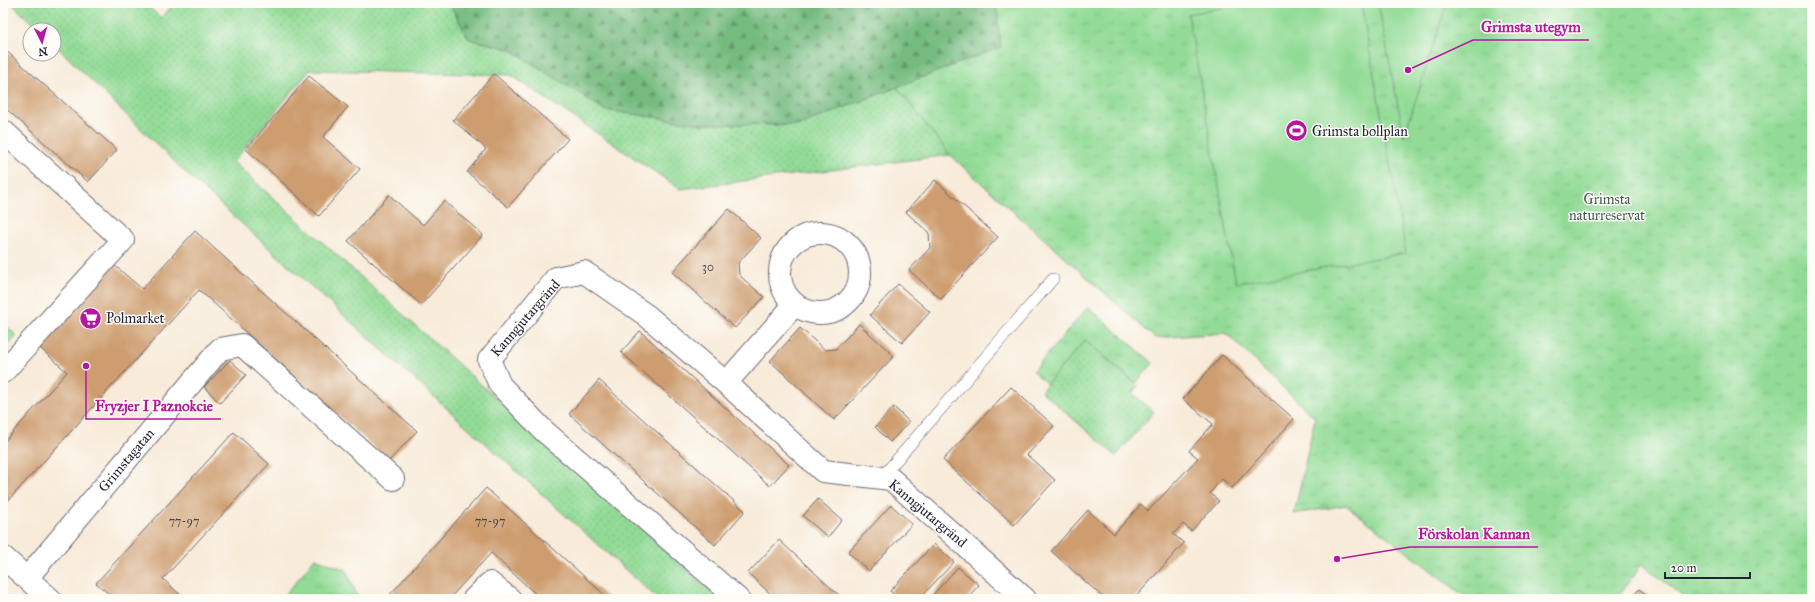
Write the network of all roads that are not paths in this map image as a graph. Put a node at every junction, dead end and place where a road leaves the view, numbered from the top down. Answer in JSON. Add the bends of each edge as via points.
{"nodes":[{"id":1,"x":3,"y":131,"type":"edge"},
{"id":2,"x":1053,"y":279,"type":"dead end"},
{"id":3,"x":795,"y":304,"type":"dead end"},
{"id":4,"x":3,"y":372,"type":"edge"},
{"id":5,"x":726,"y":383,"type":"junction"},
{"id":6,"x":882,"y":477,"type":"junction"},
{"id":7,"x":393,"y":479,"type":"dead end"},
{"id":8,"x":3,"y":557,"type":"edge"},
{"id":9,"x":27,"y":578,"type":"junction"},
{"id":10,"x":50,"y":599,"type":"edge"},
{"id":11,"x":474,"y":599,"type":"edge"},
{"id":12,"x":510,"y":599,"type":"edge"},
{"id":13,"x":738,"y":599,"type":"edge"},
{"id":14,"x":1026,"y":599,"type":"edge"}],
"edges":[{"from":1,"to":4,"type":"street","via":[[123,240]]},
{"from":2,"to":6,"type":"lane"},
{"from":3,"to":5,"type":"street"},
{"from":5,"to":6,"type":"street","name":"Kanngjutargränd","via":[[823,471]]},
{"from":5,"to":13,"type":"street","name":"Kanngjutargränd","via":[[646,314],[584,272],[556,278],[489,360],[500,385],[543,430]]},
{"from":6,"to":14,"type":"street","name":"Kanngjutargränd","via":[[891,478]]},
{"from":7,"to":9,"type":"street","name":"Grimstagatan","via":[[242,345],[220,349]]},
{"from":8,"to":9,"type":"street"},
{"from":9,"to":10,"type":"street"},
{"from":11,"to":12,"type":"street","via":[[490,582]]}]}
